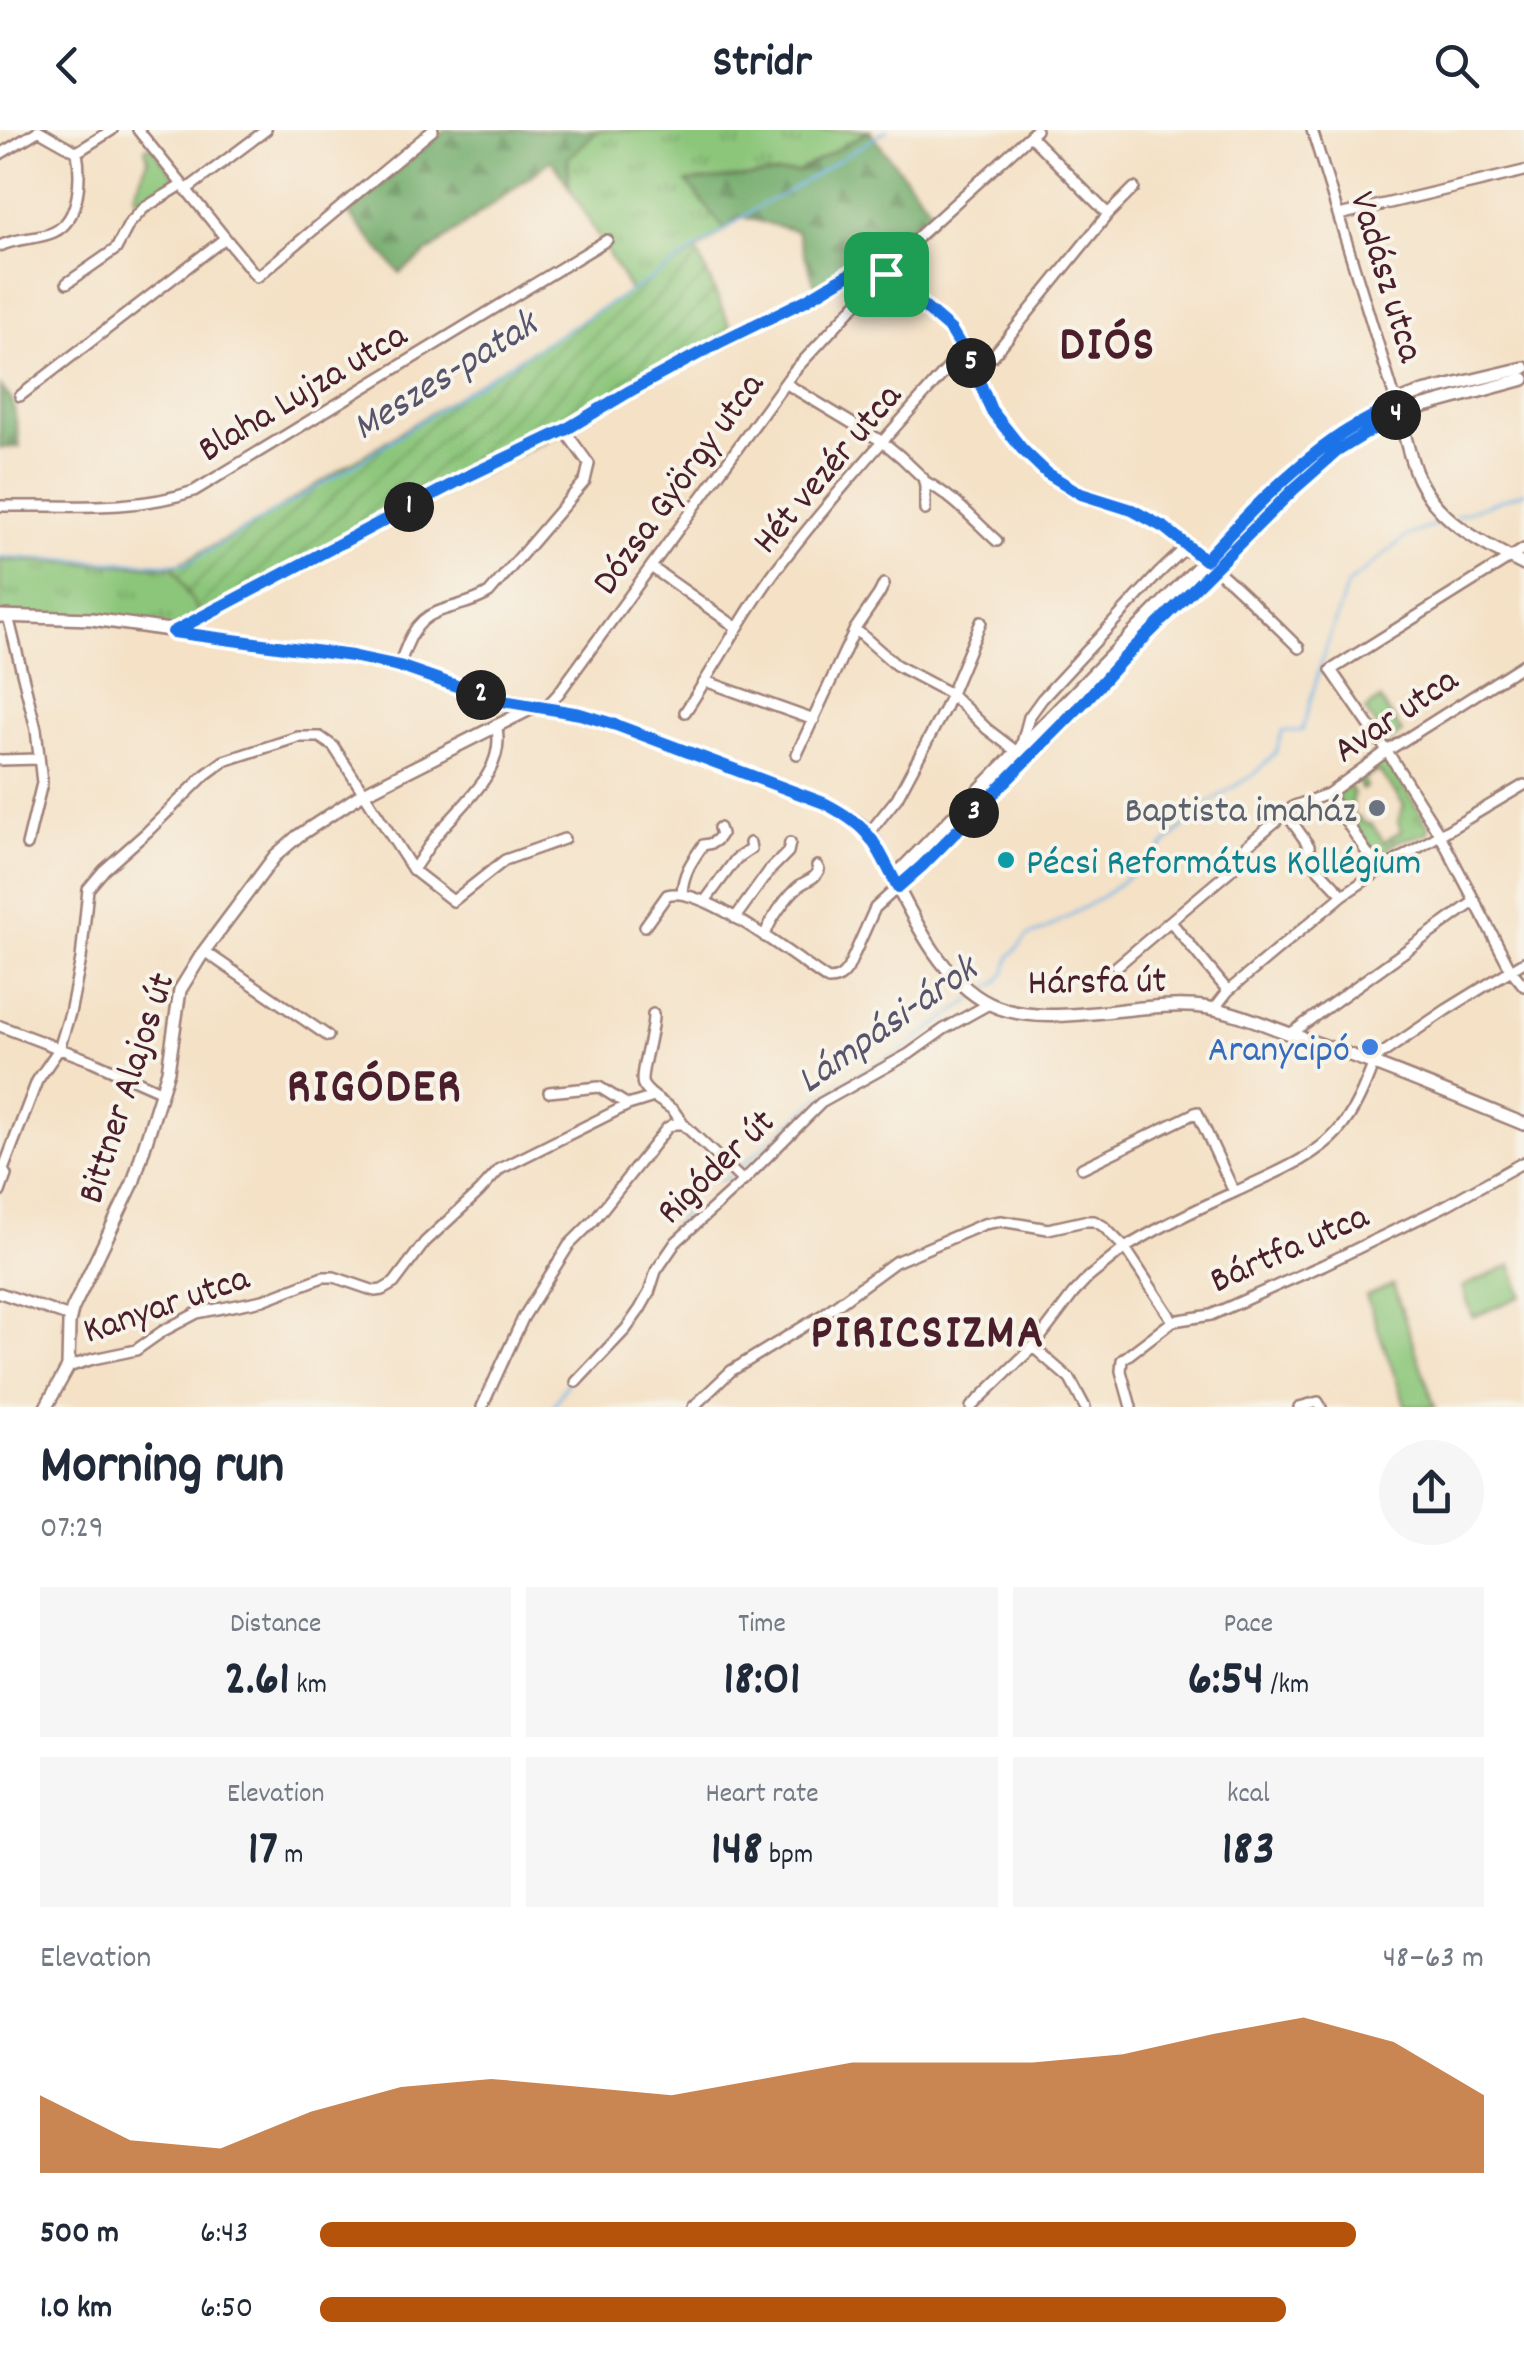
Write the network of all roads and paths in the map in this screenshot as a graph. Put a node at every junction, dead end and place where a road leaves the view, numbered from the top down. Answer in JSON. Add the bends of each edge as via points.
{"nodes":[{"id":1,"x":112,"y":130,"type":"edge"},
{"id":2,"x":138,"y":130,"type":"edge"},
{"id":3,"x":266,"y":130,"type":"edge"},
{"id":4,"x":433,"y":130,"type":"edge"},
{"id":5,"x":1312,"y":130,"type":"edge"},
{"id":6,"x":38,"y":131,"type":"edge"},
{"id":7,"x":1033,"y":133,"type":"edge"},
{"id":8,"x":77,"y":152,"type":"junction"},
{"id":9,"x":0,"y":154,"type":"edge"},
{"id":10,"x":1524,"y":171,"type":"edge"},
{"id":11,"x":184,"y":188,"type":"junction"},
{"id":12,"x":1134,"y":188,"type":"dead end"},
{"id":13,"x":1108,"y":214,"type":"junction"},
{"id":14,"x":1339,"y":214,"type":"junction"},
{"id":15,"x":224,"y":239,"type":"junction"},
{"id":16,"x":607,"y":240,"type":"dead end"},
{"id":17,"x":0,"y":246,"type":"edge"},
{"id":18,"x":903,"y":253,"type":"junction"},
{"id":19,"x":886,"y":274,"type":"junction"},
{"id":20,"x":67,"y":283,"type":"dead end"},
{"id":21,"x":964,"y":350,"type":"junction"},
{"id":22,"x":1524,"y":368,"type":"edge"},
{"id":23,"x":1524,"y":379,"type":"edge"},
{"id":24,"x":785,"y":383,"type":"junction"},
{"id":25,"x":20,"y":396,"type":"dead end"},
{"id":26,"x":1397,"y":408,"type":"junction"},
{"id":27,"x":565,"y":430,"type":"junction"},
{"id":28,"x":883,"y":442,"type":"junction"},
{"id":29,"x":924,"y":481,"type":"junction"},
{"id":30,"x":0,"y":506,"type":"edge"},
{"id":31,"x":925,"y":510,"type":"dead end"},
{"id":32,"x":997,"y":541,"type":"dead end"},
{"id":33,"x":1191,"y":549,"type":"junction"},
{"id":34,"x":1524,"y":549,"type":"edge"},
{"id":35,"x":1510,"y":558,"type":"junction"},
{"id":36,"x":1209,"y":564,"type":"junction"},
{"id":37,"x":1524,"y":564,"type":"edge"},
{"id":38,"x":651,"y":567,"type":"junction"},
{"id":39,"x":884,"y":584,"type":"dead end"},
{"id":40,"x":4,"y":616,"type":"edge"},
{"id":41,"x":981,"y":622,"type":"dead end"},
{"id":42,"x":736,"y":627,"type":"junction"},
{"id":43,"x":855,"y":629,"type":"junction"},
{"id":44,"x":173,"y":632,"type":"junction"},
{"id":45,"x":1298,"y":648,"type":"dead end"},
{"id":46,"x":1524,"y":664,"type":"edge"},
{"id":47,"x":399,"y":666,"type":"junction"},
{"id":48,"x":706,"y":681,"type":"junction"},
{"id":49,"x":951,"y":694,"type":"junction"},
{"id":50,"x":538,"y":708,"type":"junction"},
{"id":51,"x":685,"y":712,"type":"dead end"},
{"id":52,"x":814,"y":720,"type":"junction"},
{"id":53,"x":496,"y":725,"type":"junction"},
{"id":54,"x":1019,"y":749,"type":"junction"},
{"id":55,"x":1387,"y":751,"type":"junction"},
{"id":56,"x":797,"y":754,"type":"dead end"},
{"id":57,"x":39,"y":759,"type":"junction"},
{"id":58,"x":0,"y":760,"type":"edge"},
{"id":59,"x":1524,"y":785,"type":"edge"},
{"id":60,"x":362,"y":794,"type":"junction"},
{"id":61,"x":1328,"y":794,"type":"junction"},
{"id":62,"x":1286,"y":813,"type":"junction"},
{"id":63,"x":719,"y":828,"type":"dead end"},
{"id":64,"x":869,"y":833,"type":"junction"},
{"id":65,"x":1440,"y":834,"type":"junction"},
{"id":66,"x":564,"y":839,"type":"dead end"},
{"id":67,"x":750,"y":842,"type":"dead end"},
{"id":68,"x":790,"y":843,"type":"dead end"},
{"id":69,"x":26,"y":845,"type":"dead end"},
{"id":70,"x":817,"y":866,"type":"dead end"},
{"id":71,"x":413,"y":870,"type":"junction"},
{"id":72,"x":1379,"y":871,"type":"junction"},
{"id":73,"x":896,"y":883,"type":"junction"},
{"id":74,"x":682,"y":893,"type":"junction"},
{"id":75,"x":1343,"y":895,"type":"junction"},
{"id":76,"x":705,"y":901,"type":"junction"},
{"id":77,"x":1475,"y":901,"type":"junction"},
{"id":78,"x":734,"y":918,"type":"junction"},
{"id":79,"x":1170,"y":922,"type":"junction"},
{"id":80,"x":645,"y":926,"type":"dead end"},
{"id":81,"x":765,"y":937,"type":"junction"},
{"id":82,"x":204,"y":951,"type":"junction"},
{"id":83,"x":1524,"y":962,"type":"edge"},
{"id":84,"x":1118,"y":966,"type":"dead end"},
{"id":85,"x":1511,"y":970,"type":"junction"},
{"id":86,"x":1524,"y":986,"type":"edge"},
{"id":87,"x":1228,"y":991,"type":"junction"},
{"id":88,"x":981,"y":999,"type":"junction"},
{"id":89,"x":1214,"y":1009,"type":"junction"},
{"id":90,"x":653,"y":1014,"type":"dead end"},
{"id":91,"x":0,"y":1026,"type":"edge"},
{"id":92,"x":1290,"y":1034,"type":"junction"},
{"id":93,"x":328,"y":1036,"type":"dead end"},
{"id":94,"x":59,"y":1049,"type":"junction"},
{"id":95,"x":1374,"y":1062,"type":"junction"},
{"id":96,"x":162,"y":1092,"type":"junction"},
{"id":97,"x":549,"y":1092,"type":"dead end"},
{"id":98,"x":654,"y":1097,"type":"junction"},
{"id":99,"x":628,"y":1104,"type":"junction"},
{"id":100,"x":683,"y":1124,"type":"junction"},
{"id":101,"x":1524,"y":1124,"type":"edge"},
{"id":102,"x":1524,"y":1162,"type":"edge"},
{"id":103,"x":1082,"y":1168,"type":"dead end"},
{"id":104,"x":1,"y":1169,"type":"edge"},
{"id":105,"x":736,"y":1176,"type":"junction"},
{"id":106,"x":0,"y":1192,"type":"edge"},
{"id":107,"x":1234,"y":1192,"type":"junction"},
{"id":108,"x":1125,"y":1248,"type":"junction"},
{"id":109,"x":0,"y":1292,"type":"edge"},
{"id":110,"x":70,"y":1318,"type":"junction"},
{"id":111,"x":1173,"y":1321,"type":"junction"},
{"id":112,"x":1033,"y":1347,"type":"junction"},
{"id":113,"x":68,"y":1367,"type":"junction"},
{"id":114,"x":576,"y":1382,"type":"dead end"},
{"id":115,"x":46,"y":1407,"type":"edge"},
{"id":116,"x":482,"y":1407,"type":"edge"},
{"id":117,"x":693,"y":1407,"type":"edge"},
{"id":118,"x":970,"y":1407,"type":"edge"},
{"id":119,"x":1085,"y":1407,"type":"edge"},
{"id":120,"x":1131,"y":1407,"type":"edge"},
{"id":121,"x":1300,"y":1407,"type":"edge"},
{"id":122,"x":1321,"y":1407,"type":"edge"}],
"edges":[{"from":1,"to":8,"type":"street"},
{"from":2,"to":11,"type":"street"},
{"from":3,"to":11,"type":"street"},
{"from":4,"to":15,"type":"street","via":[[257,278]]},
{"from":5,"to":14,"type":"street","name":"Vadász utca"},
{"from":6,"to":8,"type":"street"},
{"from":6,"to":9,"type":"street"},
{"from":7,"to":13,"type":"street"},
{"from":7,"to":18,"type":"street","name":"Dózsa György utca"},
{"from":8,"to":17,"type":"street","via":[[79,194],[66,224]]},
{"from":10,"to":14,"type":"street"},
{"from":11,"to":15,"type":"street"},
{"from":11,"to":20,"type":"street","via":[[144,208],[116,249]]},
{"from":12,"to":13,"type":"street"},
{"from":13,"to":21,"type":"street","via":[[993,356]]},
{"from":14,"to":26,"type":"street","name":"Vadász utca"},
{"from":15,"to":25,"type":"street"},
{"from":16,"to":30,"type":"street","name":"Blaha Lujza utca","via":[[194,491],[126,504]]},
{"from":18,"to":19,"type":"street","name":"Dózsa György utca"},
{"from":18,"to":27,"type":"street","via":[[846,276]]},
{"from":19,"to":21,"type":"street","via":[[951,330]]},
{"from":19,"to":24,"type":"street","name":"Dózsa György utca"},
{"from":21,"to":28,"type":"street","name":"Hét vezér utca"},
{"from":21,"to":33,"type":"street","via":[[991,410],[1047,473],[1081,494],[1132,510]]},
{"from":22,"to":26,"type":"street","via":[[1423,392]]},
{"from":23,"to":26,"type":"street"},
{"from":24,"to":28,"type":"street"},
{"from":24,"to":38,"type":"street","name":"Dózsa György utca"},
{"from":26,"to":35,"type":"street","name":"Vadász utca","via":[[1420,481],[1451,520]]},
{"from":26,"to":36,"type":"street","via":[[1320,450]]},
{"from":27,"to":44,"type":"street"},
{"from":27,"to":47,"type":"street","via":[[589,464],[584,481],[489,593],[428,616]]},
{"from":28,"to":29,"type":"street"},
{"from":28,"to":42,"type":"street","name":"Hét vezér utca"},
{"from":29,"to":31,"type":"street"},
{"from":29,"to":32,"type":"street"},
{"from":33,"to":36,"type":"street"},
{"from":33,"to":54,"type":"street","via":[[1042,698]]},
{"from":34,"to":35,"type":"street"},
{"from":35,"to":37,"type":"street","name":"Vadász utca"},
{"from":35,"to":55,"type":"street","via":[[1331,670]]},
{"from":36,"to":45,"type":"street"},
{"from":36,"to":54,"type":"street"},
{"from":36,"to":73,"type":"street","via":[[922,866]]},
{"from":38,"to":42,"type":"street"},
{"from":38,"to":50,"type":"street","name":"Dózsa György utca","via":[[558,694]]},
{"from":39,"to":43,"type":"street"},
{"from":40,"to":44,"type":"street","via":[[92,619]]},
{"from":40,"to":57,"type":"street"},
{"from":41,"to":49,"type":"street"},
{"from":42,"to":48,"type":"street","name":"Hét vezér utca"},
{"from":43,"to":49,"type":"street","via":[[896,665]]},
{"from":43,"to":52,"type":"street"},
{"from":44,"to":47,"type":"street"},
{"from":46,"to":55,"type":"street","name":"Avar utca"},
{"from":47,"to":50,"type":"street"},
{"from":48,"to":51,"type":"street","name":"Hét vezér utca"},
{"from":48,"to":52,"type":"street"},
{"from":49,"to":54,"type":"street"},
{"from":49,"to":64,"type":"street","via":[[898,798]]},
{"from":50,"to":53,"type":"street","name":"Bittner Alajos út"},
{"from":50,"to":64,"type":"street","via":[[616,725],[824,803]]},
{"from":52,"to":56,"type":"street"},
{"from":53,"to":60,"type":"street","name":"Bittner Alajos út"},
{"from":53,"to":71,"type":"street","via":[[492,766]]},
{"from":54,"to":73,"type":"street"},
{"from":55,"to":61,"type":"street","name":"Avar utca"},
{"from":55,"to":65,"type":"street"},
{"from":57,"to":58,"type":"street"},
{"from":57,"to":69,"type":"street","via":[[42,783]]},
{"from":59,"to":65,"type":"street"},
{"from":60,"to":71,"type":"street"},
{"from":60,"to":82,"type":"street","name":"Bittner Alajos út","via":[[275,856]]},
{"from":60,"to":94,"type":"street","via":[[334,747],[320,737],[224,762],[204,775],[88,889],[81,959]]},
{"from":61,"to":62,"type":"street","name":"Avar utca"},
{"from":61,"to":72,"type":"street"},
{"from":62,"to":75,"type":"street","via":[[1309,846],[1310,860]]},
{"from":62,"to":79,"type":"street","name":"Avar utca"},
{"from":63,"to":74,"type":"street","via":[[719,839],[703,845],[687,868]]},
{"from":64,"to":73,"type":"street"},
{"from":65,"to":72,"type":"street"},
{"from":65,"to":77,"type":"street"},
{"from":66,"to":71,"type":"street","via":[[505,860],[454,901]]},
{"from":67,"to":76,"type":"street","via":[[751,850],[736,859]]},
{"from":68,"to":78,"type":"street"},
{"from":70,"to":81,"type":"street","via":[[818,875],[798,886]]},
{"from":72,"to":75,"type":"street"},
{"from":73,"to":81,"type":"street","via":[[835,980]]},
{"from":73,"to":88,"type":"street","via":[[935,953]]},
{"from":74,"to":76,"type":"street"},
{"from":74,"to":80,"type":"street","via":[[667,895]]},
{"from":75,"to":87,"type":"street"},
{"from":76,"to":78,"type":"street"},
{"from":77,"to":85,"type":"street"},
{"from":77,"to":92,"type":"street"},
{"from":78,"to":81,"type":"street"},
{"from":79,"to":84,"type":"street","name":"Avar utca"},
{"from":79,"to":87,"type":"street"},
{"from":82,"to":93,"type":"street"},
{"from":82,"to":96,"type":"street","name":"Bittner Alajos út","via":[[180,990]]},
{"from":83,"to":85,"type":"street"},
{"from":85,"to":86,"type":"street"},
{"from":85,"to":95,"type":"street"},
{"from":87,"to":89,"type":"street"},
{"from":88,"to":89,"type":"street","name":"Hársfa út","via":[[1045,1016]]},
{"from":88,"to":105,"type":"street","name":"Rigóder út","via":[[910,1054],[821,1103]]},
{"from":89,"to":92,"type":"street","name":"Hársfa út"},
{"from":90,"to":98,"type":"street","via":[[640,1075]]},
{"from":91,"to":94,"type":"street"},
{"from":92,"to":95,"type":"street","name":"Hársfa út"},
{"from":94,"to":96,"type":"street"},
{"from":94,"to":104,"type":"street","via":[[37,1081]]},
{"from":95,"to":101,"type":"street","name":"Hársfa út"},
{"from":95,"to":107,"type":"street","via":[[1337,1132]]},
{"from":96,"to":110,"type":"street","name":"Bittner Alajos út","via":[[133,1183]]},
{"from":97,"to":99,"type":"street","via":[[600,1086]]},
{"from":98,"to":99,"type":"street","name":"Kanyar utca"},
{"from":98,"to":100,"type":"street"},
{"from":99,"to":113,"type":"street","name":"Kanyar utca","via":[[500,1169],[382,1290],[323,1277],[263,1300],[198,1313],[136,1350]]},
{"from":100,"to":105,"type":"street"},
{"from":100,"to":116,"type":"street","via":[[667,1128],[570,1245],[522,1318]]},
{"from":102,"to":111,"type":"street","name":"Bártfa utca","via":[[1323,1265],[1211,1315]]},
{"from":103,"to":107,"type":"street","via":[[1196,1112]]},
{"from":104,"to":106,"type":"street","via":[[6,1175]]},
{"from":105,"to":114,"type":"street","name":"Rigóder út","via":[[676,1242],[626,1330]]},
{"from":107,"to":108,"type":"street"},
{"from":108,"to":111,"type":"street"},
{"from":108,"to":112,"type":"street","via":[[1089,1277]]},
{"from":108,"to":117,"type":"street","via":[[1094,1222],[1048,1229],[984,1224],[895,1262],[731,1371]]},
{"from":109,"to":110,"type":"street"},
{"from":110,"to":113,"type":"street","name":"Bittner Alajos út"},
{"from":111,"to":120,"type":"street","name":"Bártfa utca","via":[[1122,1360]]},
{"from":112,"to":118,"type":"street"},
{"from":112,"to":119,"type":"street","via":[[1070,1379]]},
{"from":113,"to":115,"type":"street","name":"Bittner Alajos út"},
{"from":121,"to":122,"type":"street"}]}
